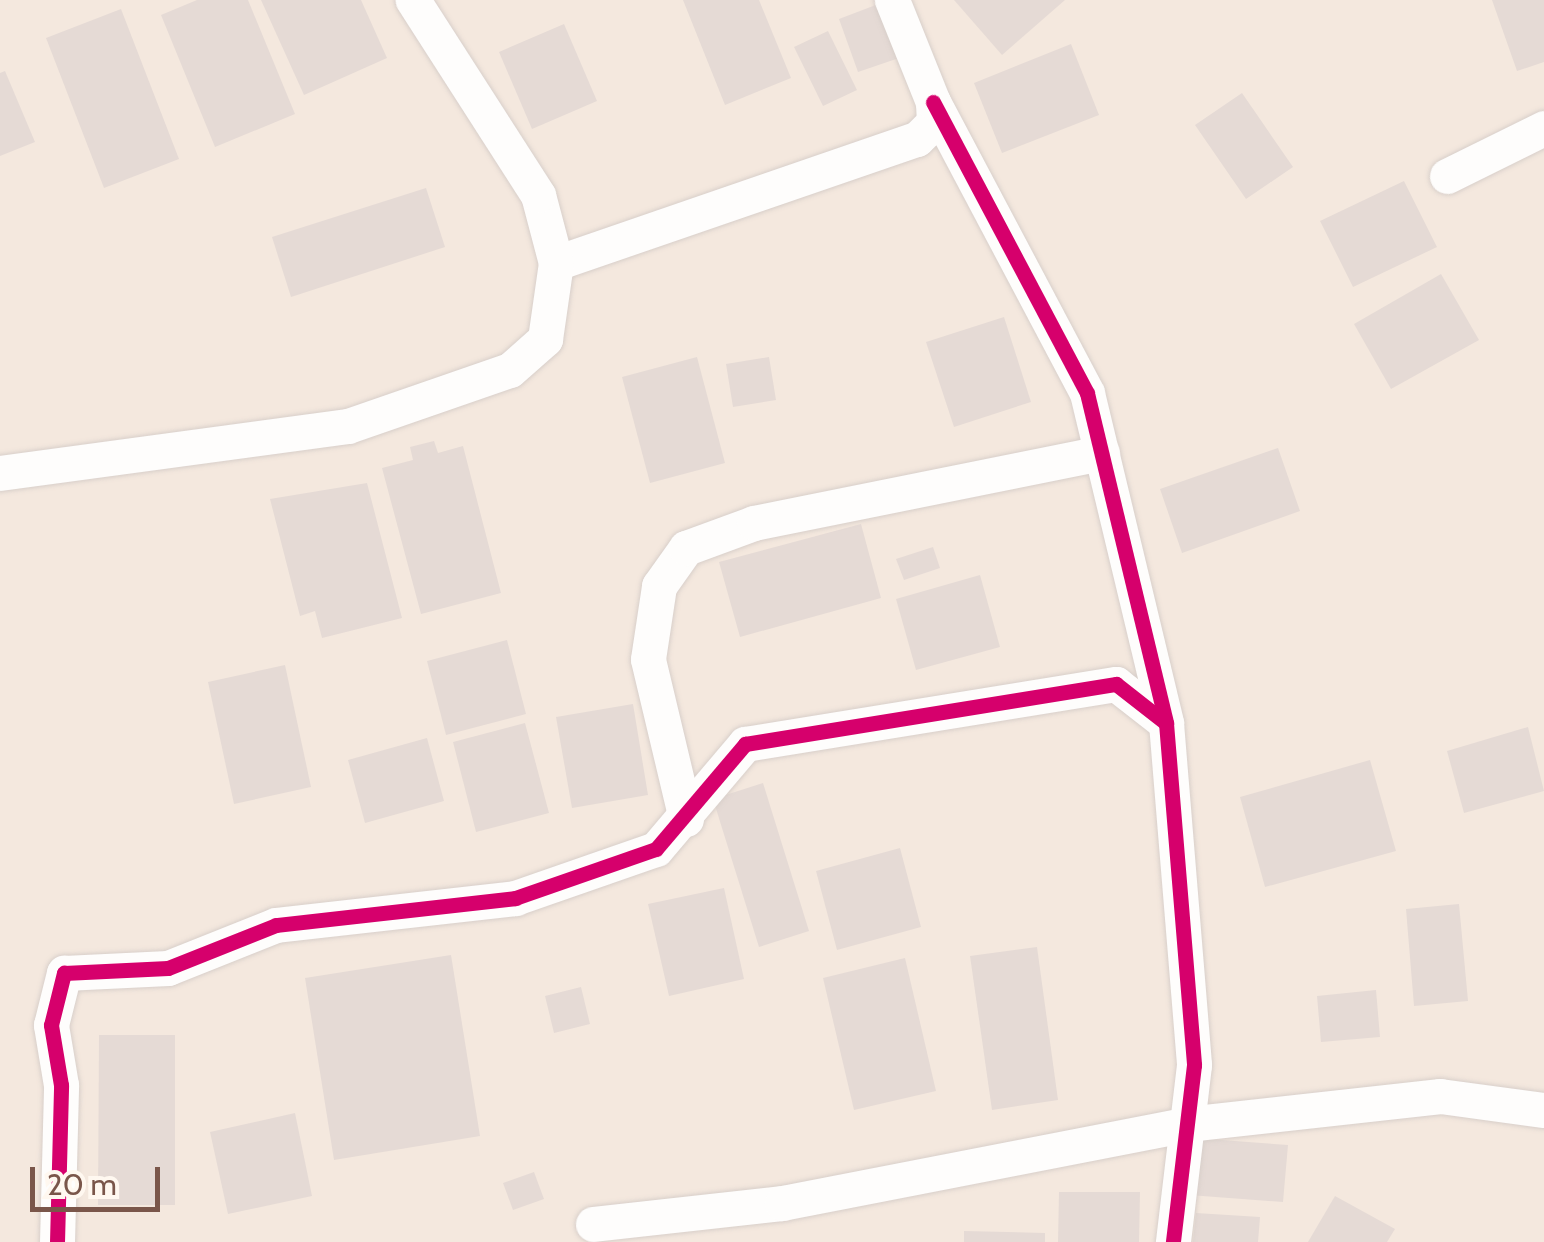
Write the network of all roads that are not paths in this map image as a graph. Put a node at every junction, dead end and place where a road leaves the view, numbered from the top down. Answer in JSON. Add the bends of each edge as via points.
{"nodes":[{"id":1,"x":412,"y":0,"type":"edge"},
{"id":2,"x":892,"y":0,"type":"edge"},
{"id":3,"x":933,"y":102,"type":"junction"},
{"id":4,"x":1544,"y":128,"type":"edge"},
{"id":5,"x":1446,"y":176,"type":"dead end"},
{"id":6,"x":556,"y":264,"type":"junction"},
{"id":7,"x":1102,"y":453,"type":"junction"},
{"id":8,"x":0,"y":473,"type":"edge"},
{"id":9,"x":1166,"y":723,"type":"junction"},
{"id":10,"x":686,"y":819,"type":"junction"},
{"id":11,"x":1544,"y":1110,"type":"edge"},
{"id":12,"x":1187,"y":1124,"type":"junction"},
{"id":13,"x":593,"y":1224,"type":"dead end"},
{"id":14,"x":57,"y":1242,"type":"edge"},
{"id":15,"x":1172,"y":1242,"type":"edge"}],
"edges":[{"from":1,"to":6,"type":"street","via":[[519,158]]},
{"from":2,"to":3,"type":"street"},
{"from":3,"to":6,"type":"street","via":[[934,122],[917,139]]},
{"from":3,"to":7,"type":"street","via":[[1087,393]]},
{"from":4,"to":5,"type":"street"},
{"from":6,"to":8,"type":"street","via":[[545,339],[510,370],[348,426]]},
{"from":7,"to":9,"type":"street"},
{"from":7,"to":10,"type":"street","via":[[754,523],[686,548],[660,586],[648,660]]},
{"from":9,"to":10,"type":"street","via":[[1116,684],[1046,702],[839,723],[744,744]]},
{"from":9,"to":12,"type":"street","via":[[1194,1065]]},
{"from":10,"to":14,"type":"street","via":[[656,849],[515,898],[276,926],[168,968],[64,973],[51,1025],[61,1084]]},
{"from":11,"to":12,"type":"street","via":[[1440,1096]]},
{"from":12,"to":13,"type":"street","via":[[782,1203]]},
{"from":12,"to":15,"type":"street"}]}
